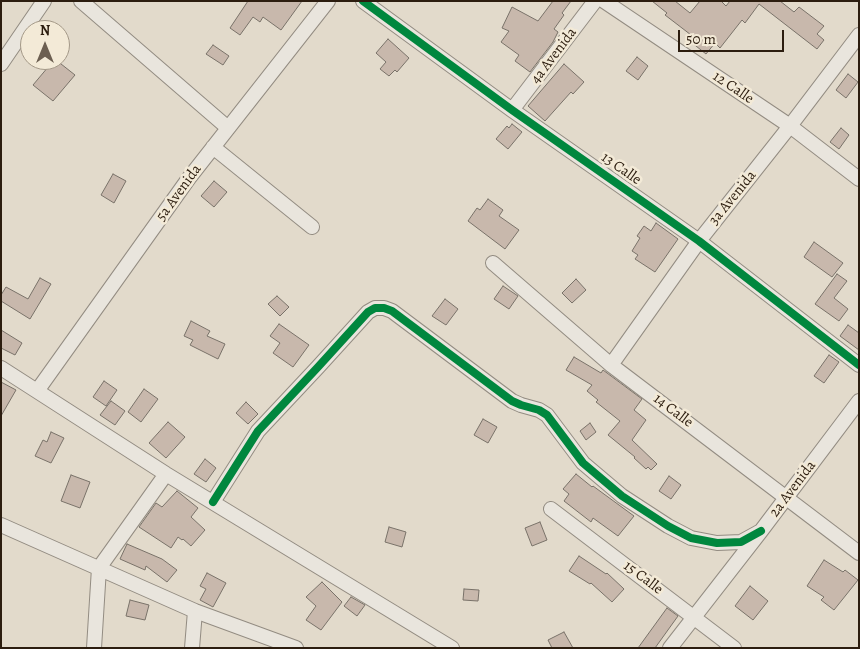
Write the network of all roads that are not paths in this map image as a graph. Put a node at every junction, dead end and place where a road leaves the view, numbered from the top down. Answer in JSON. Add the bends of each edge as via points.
{"nodes":[{"id":1,"x":44,"y":1,"type":"edge"},
{"id":2,"x":81,"y":1,"type":"edge"},
{"id":3,"x":328,"y":1,"type":"edge"},
{"id":4,"x":363,"y":1,"type":"edge"},
{"id":5,"x":596,"y":1,"type":"edge"},
{"id":6,"x":604,"y":1,"type":"edge"},
{"id":7,"x":859,"y":35,"type":"edge"},
{"id":8,"x":1,"y":64,"type":"edge"},
{"id":9,"x":512,"y":110,"type":"junction"},
{"id":10,"x":790,"y":126,"type":"junction"},
{"id":11,"x":228,"y":128,"type":"junction"},
{"id":12,"x":213,"y":148,"type":"junction"},
{"id":13,"x":859,"y":179,"type":"edge"},
{"id":14,"x":312,"y":227,"type":"dead end"},
{"id":15,"x":698,"y":241,"type":"junction"},
{"id":16,"x":493,"y":263,"type":"dead end"},
{"id":17,"x":612,"y":365,"type":"junction"},
{"id":18,"x":859,"y":366,"type":"edge"},
{"id":19,"x":1,"y":368,"type":"edge"},
{"id":20,"x":37,"y":391,"type":"junction"},
{"id":21,"x":859,"y":401,"type":"edge"},
{"id":22,"x":166,"y":474,"type":"junction"},
{"id":23,"x":787,"y":498,"type":"junction"},
{"id":24,"x":213,"y":502,"type":"junction"},
{"id":25,"x":551,"y":509,"type":"dead end"},
{"id":26,"x":1,"y":525,"type":"edge"},
{"id":27,"x":761,"y":531,"type":"junction"},
{"id":28,"x":859,"y":553,"type":"edge"},
{"id":29,"x":99,"y":568,"type":"junction"},
{"id":30,"x":195,"y":611,"type":"junction"},
{"id":31,"x":695,"y":618,"type":"junction"},
{"id":32,"x":94,"y":648,"type":"edge"},
{"id":33,"x":192,"y":648,"type":"edge"},
{"id":34,"x":296,"y":648,"type":"edge"},
{"id":35,"x":452,"y":648,"type":"edge"},
{"id":36,"x":670,"y":648,"type":"edge"},
{"id":37,"x":734,"y":648,"type":"edge"}],
"edges":[{"from":1,"to":8,"type":"street"},
{"from":2,"to":11,"type":"street"},
{"from":3,"to":11,"type":"street","name":"5a Avenida"},
{"from":4,"to":9,"type":"street","name":"13 Calle"},
{"from":5,"to":9,"type":"street","name":"4a Avenida"},
{"from":6,"to":10,"type":"street","name":"12 Calle"},
{"from":7,"to":10,"type":"street","name":"3a Avenida"},
{"from":9,"to":15,"type":"street","name":"13 Calle"},
{"from":10,"to":13,"type":"street","name":"12 Calle"},
{"from":10,"to":15,"type":"street","name":"3a Avenida"},
{"from":11,"to":12,"type":"street","name":"5a Avenida"},
{"from":12,"to":14,"type":"street"},
{"from":12,"to":20,"type":"street","name":"5a Avenida","via":[[188,178]]},
{"from":15,"to":17,"type":"street","name":"3a Avenida"},
{"from":15,"to":18,"type":"street","name":"13 Calle"},
{"from":16,"to":17,"type":"street","name":"14 Calle"},
{"from":17,"to":23,"type":"street","name":"14 Calle"},
{"from":19,"to":20,"type":"street"},
{"from":20,"to":22,"type":"street"},
{"from":21,"to":23,"type":"street","name":"2a Avenida"},
{"from":22,"to":24,"type":"street"},
{"from":22,"to":29,"type":"street"},
{"from":23,"to":27,"type":"street","name":"2a Avenida"},
{"from":23,"to":28,"type":"street","name":"14 Calle"},
{"from":24,"to":27,"type":"street","via":[[258,430],[368,312],[384,308],[512,401],[547,415],[583,463],[622,496],[668,526],[691,538],[717,543],[741,542]]},
{"from":24,"to":35,"type":"street"},
{"from":25,"to":31,"type":"street","name":"15 Calle"},
{"from":26,"to":29,"type":"street"},
{"from":27,"to":31,"type":"street","name":"2a Avenida"},
{"from":29,"to":30,"type":"street"},
{"from":29,"to":32,"type":"street"},
{"from":30,"to":33,"type":"street"},
{"from":30,"to":34,"type":"street"},
{"from":31,"to":36,"type":"street","name":"2a Avenida"},
{"from":31,"to":37,"type":"street","name":"15 Calle"}]}
